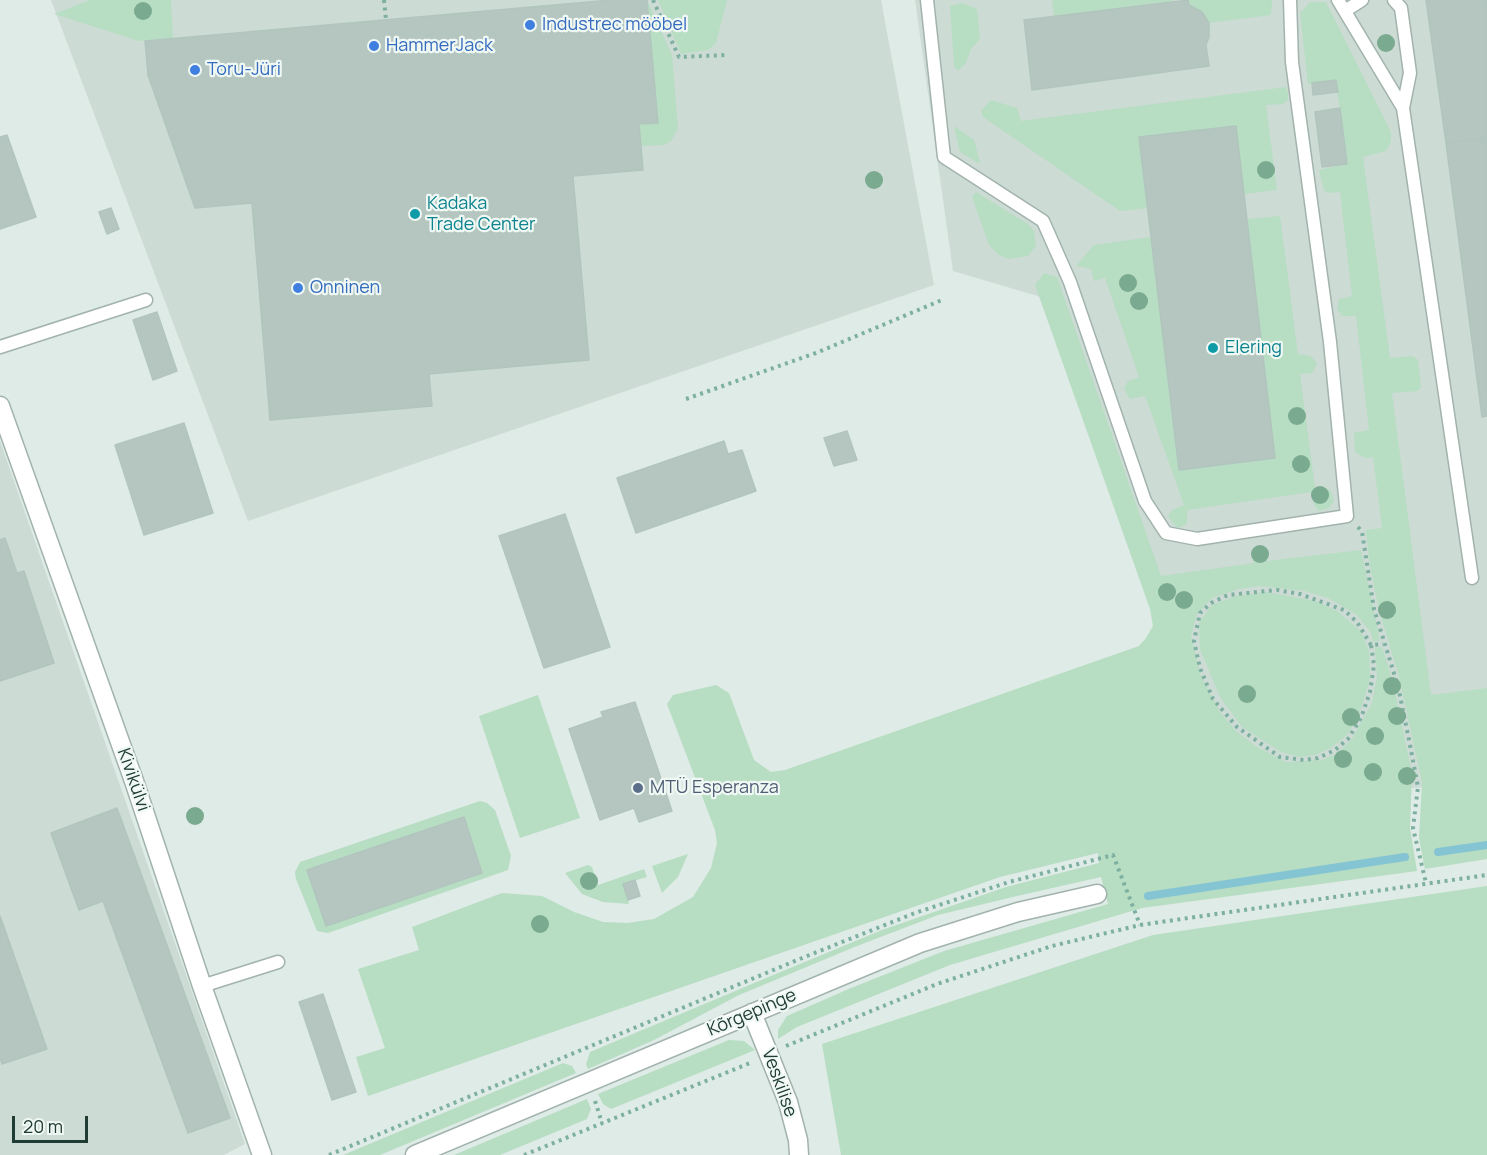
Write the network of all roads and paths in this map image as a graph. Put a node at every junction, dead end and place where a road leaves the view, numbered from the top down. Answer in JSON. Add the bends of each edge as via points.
{"nodes":[{"id":1,"x":384,"y":0,"type":"edge"},
{"id":2,"x":653,"y":0,"type":"edge"},
{"id":3,"x":927,"y":0,"type":"edge"},
{"id":4,"x":1290,"y":0,"type":"edge"},
{"id":5,"x":1338,"y":0,"type":"edge"},
{"id":6,"x":1362,"y":0,"type":"edge"},
{"id":7,"x":1394,"y":0,"type":"edge"},
{"id":8,"x":1345,"y":11,"type":"junction"},
{"id":9,"x":386,"y":20,"type":"dead end"},
{"id":10,"x":727,"y":55,"type":"dead end"},
{"id":11,"x":1403,"y":108,"type":"junction"},
{"id":12,"x":146,"y":300,"type":"dead end"},
{"id":13,"x":942,"y":300,"type":"dead end"},
{"id":14,"x":0,"y":347,"type":"edge"},
{"id":15,"x":686,"y":399,"type":"dead end"},
{"id":16,"x":0,"y":406,"type":"edge"},
{"id":17,"x":1347,"y":516,"type":"junction"},
{"id":18,"x":1472,"y":578,"type":"dead end"},
{"id":19,"x":1383,"y":644,"type":"junction"},
{"id":20,"x":1371,"y":645,"type":"junction"},
{"id":21,"x":1487,"y":875,"type":"edge"},
{"id":22,"x":1426,"y":883,"type":"junction"},
{"id":23,"x":1097,"y":894,"type":"dead end"},
{"id":24,"x":1140,"y":925,"type":"junction"},
{"id":25,"x":278,"y":962,"type":"dead end"},
{"id":26,"x":202,"y":986,"type":"junction"},
{"id":27,"x":752,"y":1013,"type":"junction"},
{"id":28,"x":771,"y":1054,"type":"junction"},
{"id":29,"x":593,"y":1096,"type":"dead end"},
{"id":30,"x":602,"y":1123,"type":"junction"},
{"id":31,"x":262,"y":1155,"type":"edge"},
{"id":32,"x":329,"y":1155,"type":"edge"},
{"id":33,"x":415,"y":1155,"type":"edge"},
{"id":34,"x":524,"y":1155,"type":"edge"},
{"id":35,"x":799,"y":1155,"type":"edge"}],
"edges":[{"from":1,"to":9,"type":"path"},
{"from":2,"to":10,"type":"path","via":[[679,57]]},
{"from":3,"to":17,"type":"lane","via":[[944,157],[1043,221],[1071,282],[1145,501],[1166,533],[1197,539]]},
{"from":4,"to":17,"type":"lane","via":[[1292,62],[1330,342]]},
{"from":5,"to":8,"type":"lane"},
{"from":6,"to":8,"type":"lane"},
{"from":7,"to":11,"type":"lane","via":[[1401,8],[1410,73]]},
{"from":8,"to":11,"type":"lane"},
{"from":11,"to":18,"type":"lane"},
{"from":12,"to":14,"type":"lane"},
{"from":13,"to":15,"type":"path","via":[[816,353]]},
{"from":16,"to":26,"type":"street","name":"Kivikülvi","via":[[134,781]]},
{"from":17,"to":19,"type":"path","via":[[1362,532]]},
{"from":19,"to":20,"type":"path"},
{"from":19,"to":22,"type":"path","via":[[1398,686],[1418,787],[1413,828]]},
{"from":20,"to":20,"type":"path","via":[[1374,665],[1361,718],[1348,739],[1335,750],[1304,760],[1280,757],[1237,727],[1213,699],[1194,641],[1200,613],[1211,603],[1228,595],[1277,590],[1344,610],[1358,622]]},
{"from":21,"to":22,"type":"path"},
{"from":22,"to":24,"type":"path"},
{"from":23,"to":27,"type":"street","name":"Kõrgepinge","via":[[1018,912],[920,943]]},
{"from":24,"to":28,"type":"path","via":[[1052,946],[937,984]]},
{"from":24,"to":32,"type":"path","via":[[1113,855],[1009,882],[915,913],[807,956]]},
{"from":25,"to":26,"type":"lane"},
{"from":26,"to":31,"type":"street","name":"Kivikülvi"},
{"from":27,"to":28,"type":"street","name":"Veskilise"},
{"from":27,"to":33,"type":"street","name":"Kõrgepinge"},
{"from":28,"to":30,"type":"path"},
{"from":28,"to":35,"type":"street","name":"Veskilise","via":[[788,1102]]},
{"from":29,"to":30,"type":"path"},
{"from":30,"to":34,"type":"path"}]}
